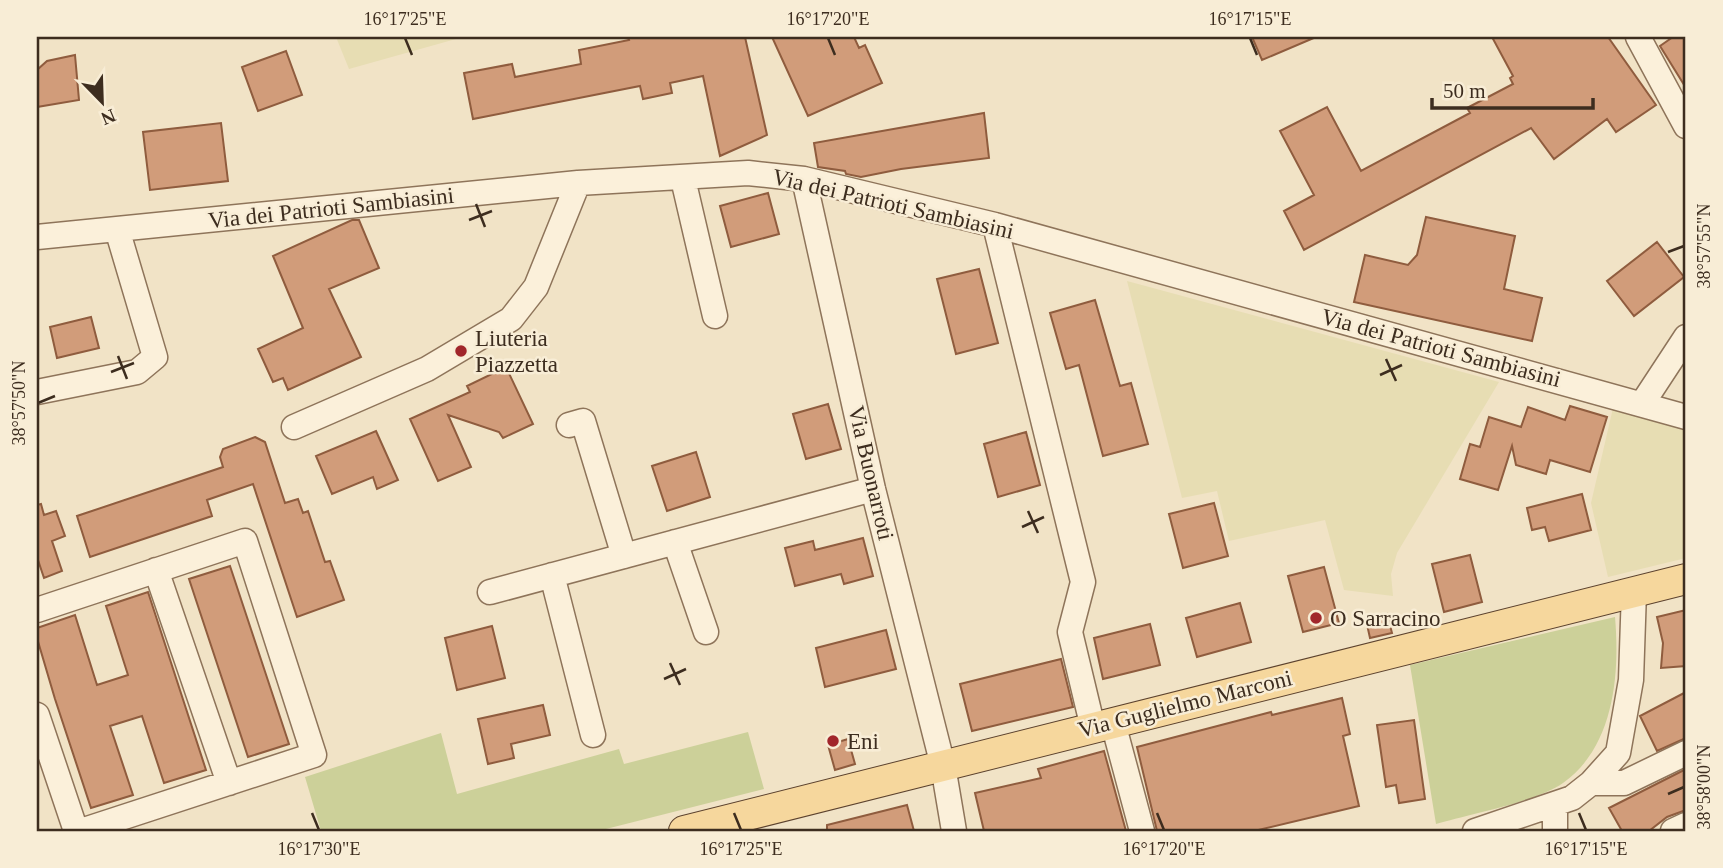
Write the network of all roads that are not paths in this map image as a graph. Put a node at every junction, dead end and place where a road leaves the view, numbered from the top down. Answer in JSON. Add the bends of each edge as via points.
{"nodes":[{"id":1,"x":1644,"y":39,"type":"edge"},
{"id":2,"x":1686,"y":127,"type":"edge"},
{"id":3,"x":683,"y":179,"type":"junction"},
{"id":4,"x":804,"y":179,"type":"junction"},
{"id":5,"x":578,"y":183,"type":"junction"},
{"id":6,"x":996,"y":225,"type":"junction"},
{"id":7,"x":117,"y":229,"type":"junction"},
{"id":8,"x":37,"y":237,"type":"edge"},
{"id":9,"x":715,"y":316,"type":"dead end"},
{"id":10,"x":1686,"y":337,"type":"edge"},
{"id":11,"x":37,"y":392,"type":"edge"},
{"id":12,"x":1642,"y":404,"type":"junction"},
{"id":13,"x":1686,"y":417,"type":"edge"},
{"id":14,"x":569,"y":425,"type":"dead end"},
{"id":15,"x":294,"y":427,"type":"dead end"},
{"id":16,"x":873,"y":489,"type":"junction"},
{"id":17,"x":675,"y":542,"type":"junction"},
{"id":18,"x":624,"y":556,"type":"junction"},
{"id":19,"x":156,"y":570,"type":"junction"},
{"id":20,"x":552,"y":575,"type":"junction"},
{"id":21,"x":1686,"y":579,"type":"edge"},
{"id":22,"x":490,"y":592,"type":"dead end"},
{"id":23,"x":1634,"y":592,"type":"junction"},
{"id":24,"x":37,"y":610,"type":"edge"},
{"id":25,"x":706,"y":632,"type":"dead end"},
{"id":26,"x":37,"y":715,"type":"edge"},
{"id":27,"x":1103,"y":725,"type":"junction"},
{"id":28,"x":593,"y":735,"type":"dead end"},
{"id":29,"x":1686,"y":753,"type":"edge"},
{"id":30,"x":943,"y":766,"type":"junction"},
{"id":31,"x":229,"y":783,"type":"junction"},
{"id":32,"x":1591,"y":783,"type":"junction"},
{"id":33,"x":1555,"y":805,"type":"junction"},
{"id":34,"x":1686,"y":825,"type":"edge"},
{"id":35,"x":79,"y":831,"type":"edge"},
{"id":36,"x":684,"y":831,"type":"edge"},
{"id":37,"x":954,"y":831,"type":"edge"},
{"id":38,"x":1142,"y":831,"type":"edge"},
{"id":39,"x":1475,"y":831,"type":"edge"},
{"id":40,"x":1555,"y":831,"type":"edge"},
{"id":41,"x":1673,"y":831,"type":"edge"}],
"edges":[{"from":1,"to":2,"type":"street"},
{"from":3,"to":4,"type":"street","name":"Via dei Patrioti Sambiasini","via":[[748,173]]},
{"from":3,"to":5,"type":"street","name":"Via dei Patrioti Sambiasini"},
{"from":3,"to":9,"type":"street"},
{"from":4,"to":6,"type":"street","name":"Via dei Patrioti Sambiasini"},
{"from":4,"to":16,"type":"street","name":"Via Buonarroti"},
{"from":5,"to":7,"type":"street","name":"Via dei Patrioti Sambiasini"},
{"from":5,"to":15,"type":"street","via":[[536,287],[511,319],[428,369]]},
{"from":6,"to":12,"type":"street","name":"Via dei Patrioti Sambiasini"},
{"from":6,"to":27,"type":"street","via":[[1083,582],[1070,632]]},
{"from":7,"to":8,"type":"street","name":"Via dei Patrioti Sambiasini"},
{"from":7,"to":11,"type":"street","via":[[155,357],[137,372]]},
{"from":10,"to":12,"type":"street"},
{"from":12,"to":13,"type":"street","name":"Via dei Patrioti Sambiasini"},
{"from":14,"to":18,"type":"street","via":[[583,421]]},
{"from":16,"to":17,"type":"street"},
{"from":16,"to":30,"type":"street","name":"Via Buonarroti"},
{"from":17,"to":18,"type":"street"},
{"from":17,"to":25,"type":"street"},
{"from":18,"to":20,"type":"street"},
{"from":19,"to":24,"type":"street"},
{"from":19,"to":31,"type":"street"},
{"from":19,"to":31,"type":"street","via":[[245,541],[314,755]]},
{"from":20,"to":22,"type":"street"},
{"from":20,"to":28,"type":"street"},
{"from":21,"to":23,"type":"main road","name":"Via Guglielmo Marconi"},
{"from":23,"to":27,"type":"main road","name":"Via Guglielmo Marconi"},
{"from":23,"to":32,"type":"street","via":[[1625,730],[1618,753]]},
{"from":26,"to":35,"type":"street"},
{"from":27,"to":30,"type":"main road","name":"Via Guglielmo Marconi"},
{"from":27,"to":38,"type":"street"},
{"from":29,"to":32,"type":"street","via":[[1624,783]]},
{"from":30,"to":36,"type":"main road","name":"Via Guglielmo Marconi"},
{"from":30,"to":37,"type":"street","name":"Via Buonarroti"},
{"from":31,"to":35,"type":"street"},
{"from":32,"to":33,"type":"street"},
{"from":33,"to":39,"type":"street"},
{"from":33,"to":40,"type":"street"},
{"from":34,"to":41,"type":"street"}]}
